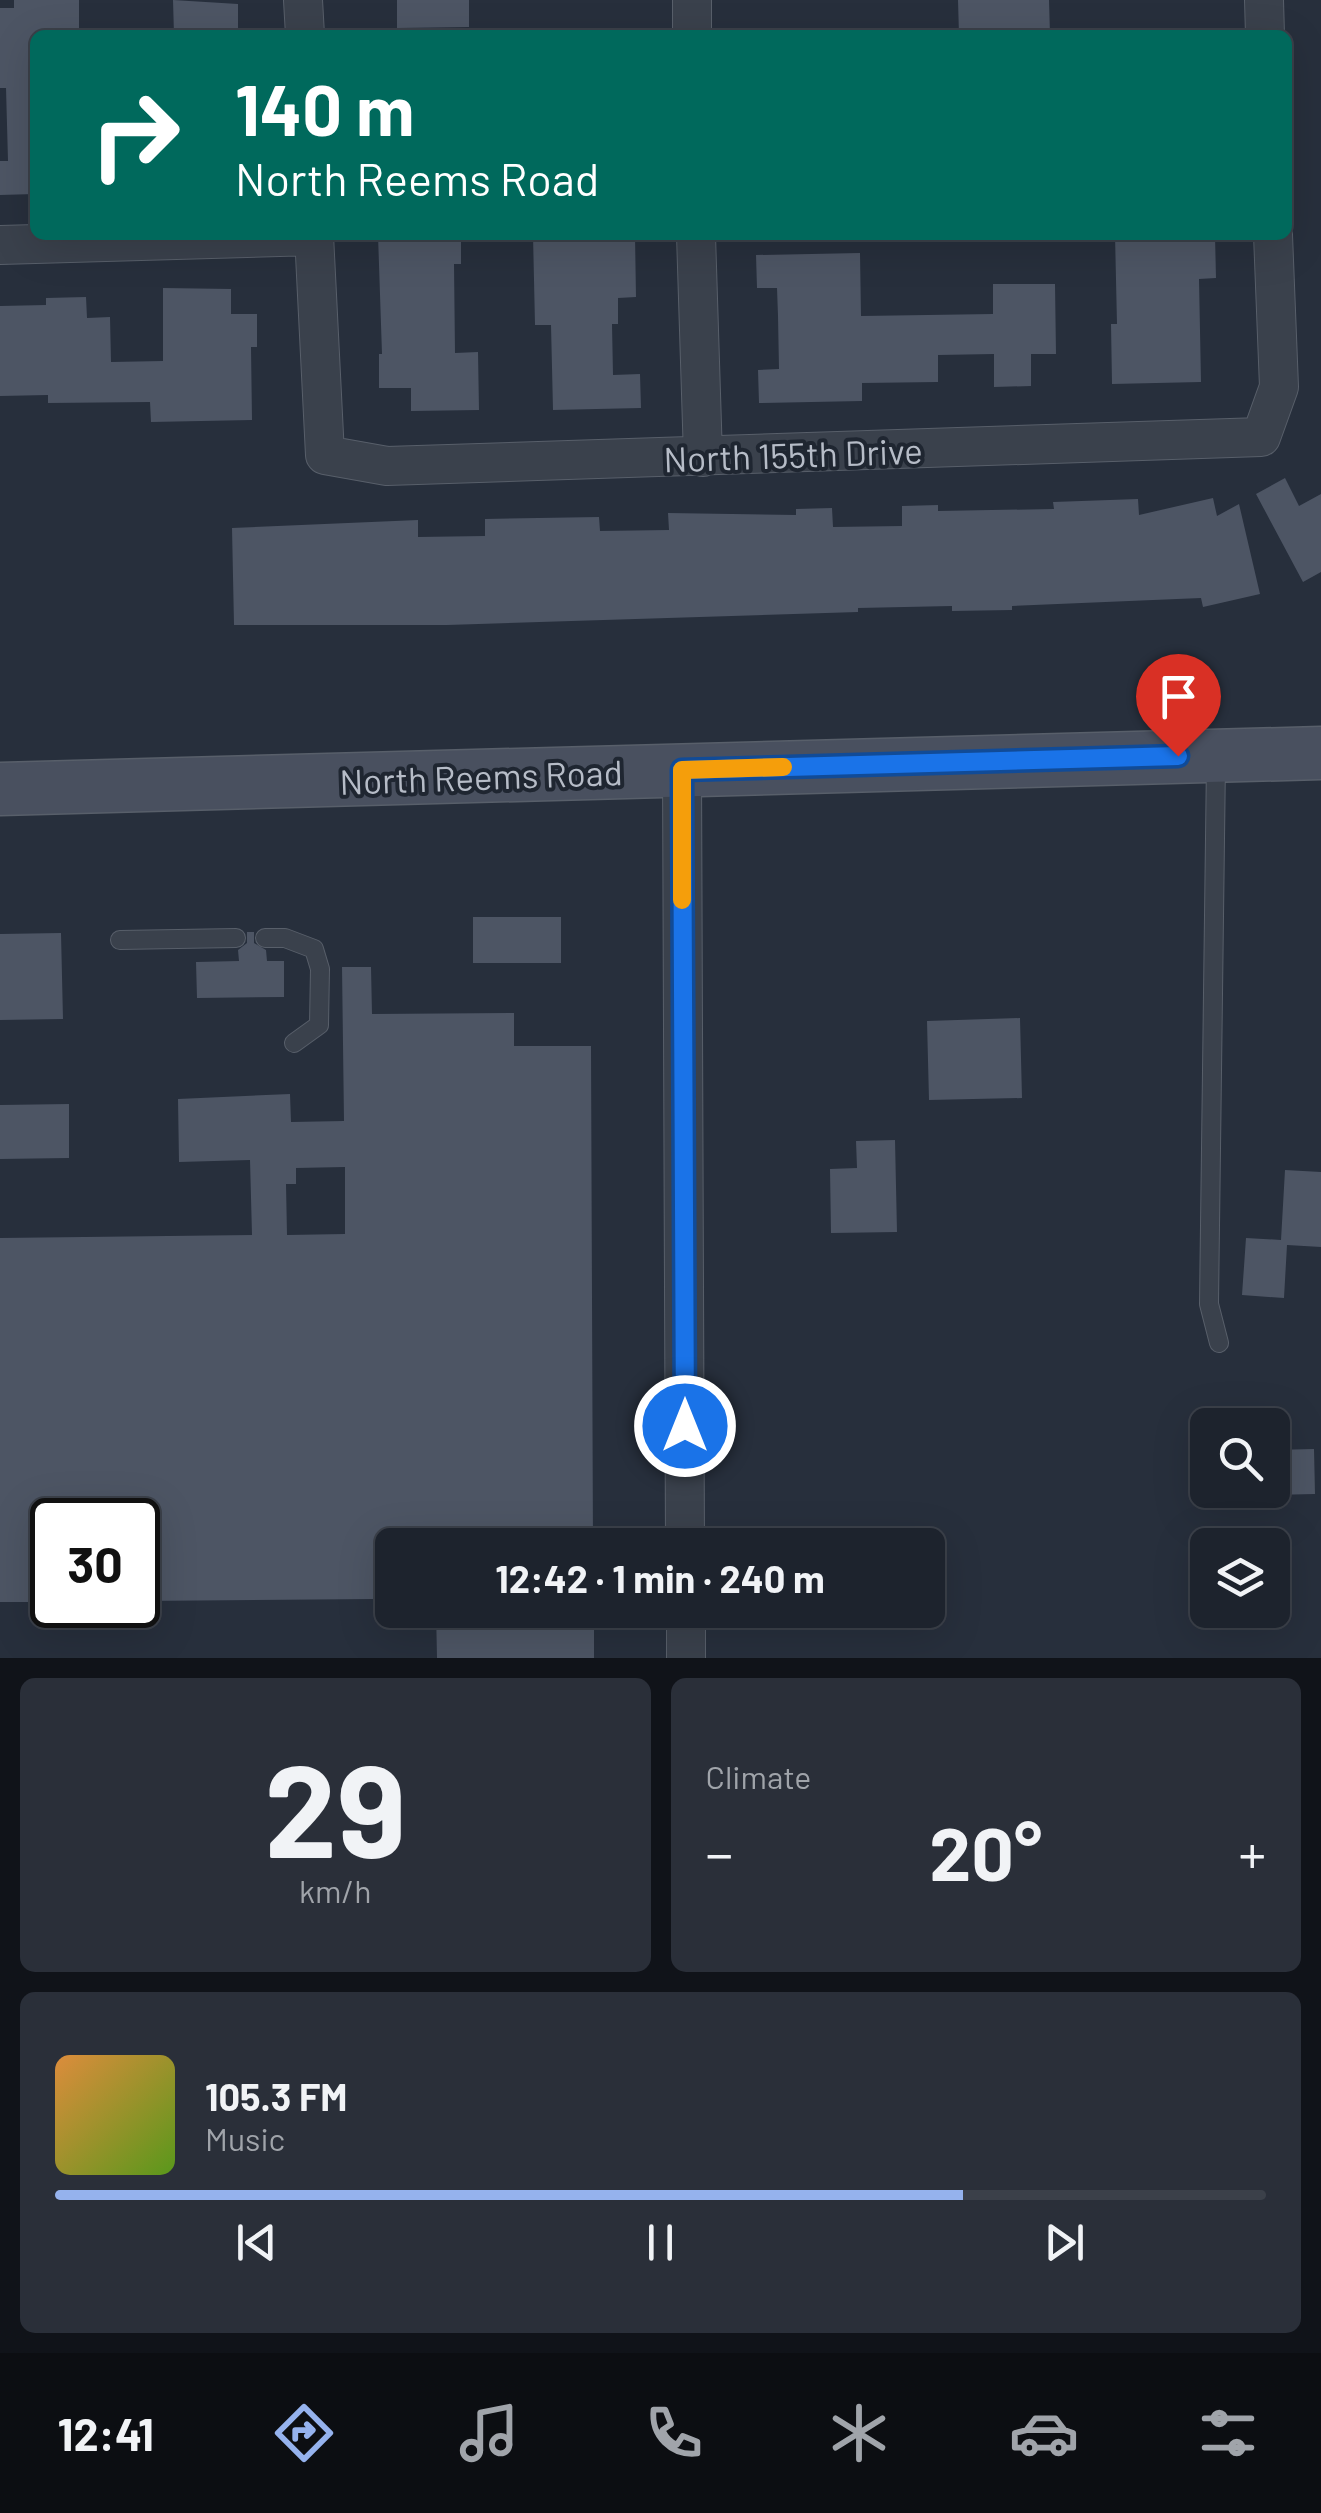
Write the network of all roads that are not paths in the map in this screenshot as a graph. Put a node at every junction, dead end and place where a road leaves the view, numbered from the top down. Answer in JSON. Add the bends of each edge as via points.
{"nodes":[{"id":1,"x":304,"y":0,"type":"edge"},
{"id":2,"x":692,"y":0,"type":"edge"},
{"id":3,"x":1264,"y":0,"type":"edge"},
{"id":4,"x":305,"y":30,"type":"edge"},
{"id":5,"x":692,"y":30,"type":"edge"},
{"id":6,"x":1265,"y":30,"type":"edge"},
{"id":7,"x":174,"y":240,"type":"edge"},
{"id":8,"x":314,"y":240,"type":"edge"},
{"id":9,"x":696,"y":240,"type":"edge"},
{"id":10,"x":1274,"y":240,"type":"edge"},
{"id":11,"x":0,"y":245,"type":"edge"},
{"id":12,"x":703,"y":457,"type":"junction"},
{"id":13,"x":1321,"y":753,"type":"edge"},
{"id":14,"x":1216,"y":756,"type":"junction"},
{"id":15,"x":682,"y":770,"type":"junction"},
{"id":16,"x":0,"y":789,"type":"edge"},
{"id":17,"x":236,"y":938,"type":"dead end"},
{"id":18,"x":265,"y":938,"type":"dead end"},
{"id":19,"x":120,"y":940,"type":"dead end"},
{"id":20,"x":294,"y":1042,"type":"dead end"},
{"id":21,"x":1220,"y":1343,"type":"dead end"},
{"id":22,"x":686,"y":1528,"type":"edge"},
{"id":23,"x":686,"y":1628,"type":"edge"},
{"id":24,"x":686,"y":1658,"type":"edge"}],
"edges":[{"from":1,"to":4,"type":"street"},
{"from":2,"to":5,"type":"street"},
{"from":3,"to":6,"type":"street"},
{"from":7,"to":11,"type":"street"},
{"from":8,"to":12,"type":"street","name":"North 155th Drive","via":[[326,456],[388,466]]},
{"from":9,"to":12,"type":"street"},
{"from":10,"to":12,"type":"street","name":"North 155th Drive","via":[[1279,387],[1260,437]]},
{"from":13,"to":14,"type":"main road","name":"North Reems Road"},
{"from":14,"to":15,"type":"main road","name":"North Reems Road"},
{"from":14,"to":21,"type":"lane","via":[[1208,1267]]},
{"from":15,"to":16,"type":"main road","name":"North Reems Road"},
{"from":15,"to":22,"type":"street"},
{"from":17,"to":19,"type":"lane"},
{"from":18,"to":20,"type":"lane","via":[[314,949],[320,969],[318,1025]]},
{"from":23,"to":24,"type":"street"}]}
